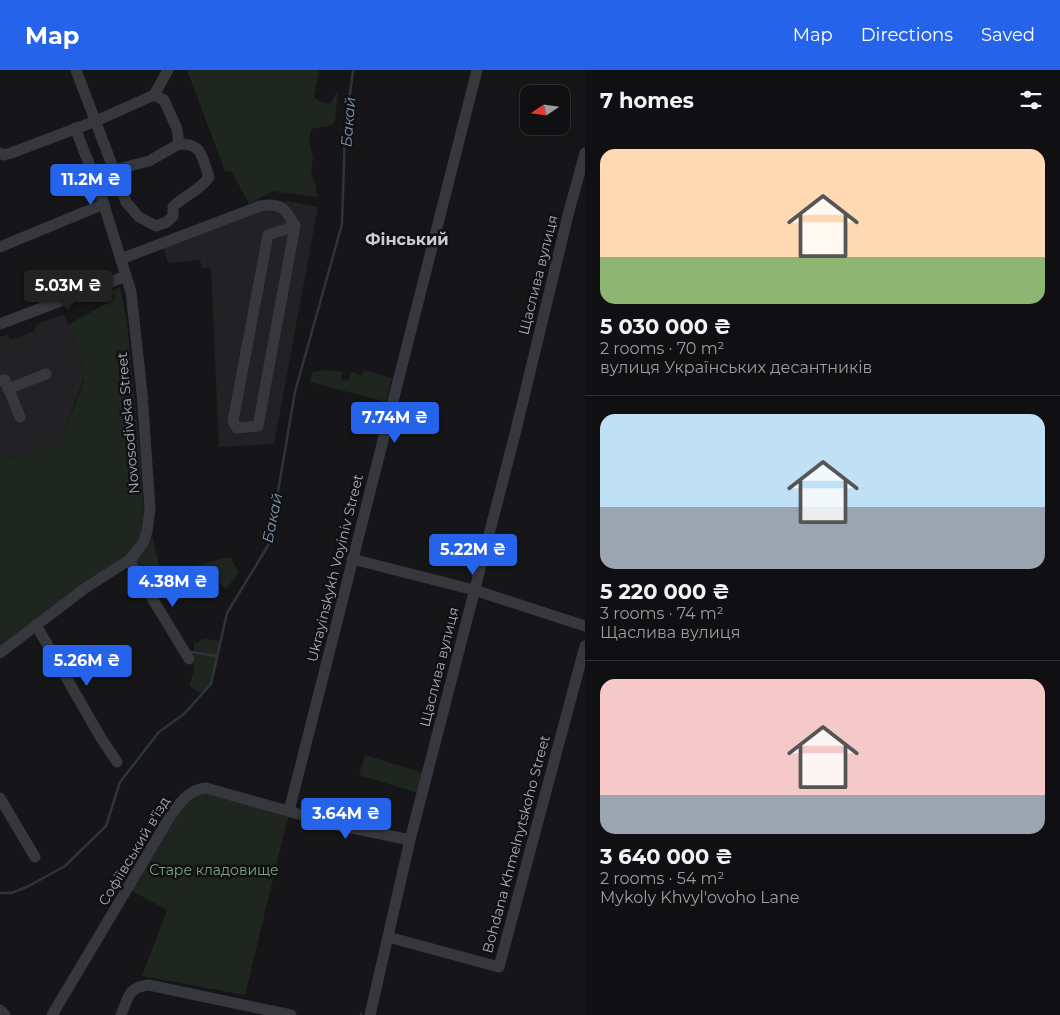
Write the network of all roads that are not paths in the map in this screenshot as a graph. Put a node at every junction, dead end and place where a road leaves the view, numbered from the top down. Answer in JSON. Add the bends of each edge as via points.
{"nodes":[{"id":1,"x":76,"y":70,"type":"edge"},
{"id":2,"x":168,"y":70,"type":"edge"},
{"id":3,"x":477,"y":70,"type":"edge"},
{"id":4,"x":154,"y":95,"type":"junction"},
{"id":5,"x":96,"y":121,"type":"junction"},
{"id":6,"x":75,"y":128,"type":"junction"},
{"id":7,"x":179,"y":144,"type":"junction"},
{"id":8,"x":585,"y":153,"type":"edge"},
{"id":9,"x":2,"y":154,"type":"edge"},
{"id":10,"x":114,"y":170,"type":"junction"},
{"id":11,"x":104,"y":204,"type":"junction"},
{"id":12,"x":294,"y":226,"type":"junction"},
{"id":13,"x":0,"y":247,"type":"edge"},
{"id":14,"x":121,"y":259,"type":"junction"},
{"id":15,"x":126,"y":276,"type":"junction"},
{"id":16,"x":0,"y":324,"type":"edge"},
{"id":17,"x":46,"y":374,"type":"dead end"},
{"id":18,"x":4,"y":385,"type":"edge"},
{"id":19,"x":20,"y":417,"type":"dead end"},
{"id":20,"x":352,"y":559,"type":"junction"},
{"id":21,"x":132,"y":565,"type":"junction"},
{"id":22,"x":474,"y":590,"type":"junction"},
{"id":23,"x":36,"y":625,"type":"junction"},
{"id":24,"x":585,"y":626,"type":"edge"},
{"id":25,"x":585,"y":646,"type":"edge"},
{"id":26,"x":0,"y":653,"type":"edge"},
{"id":27,"x":189,"y":659,"type":"dead end"},
{"id":28,"x":117,"y":762,"type":"dead end"},
{"id":29,"x":0,"y":798,"type":"edge"},
{"id":30,"x":289,"y":811,"type":"junction"},
{"id":31,"x":410,"y":840,"type":"junction"},
{"id":32,"x":35,"y":858,"type":"dead end"},
{"id":33,"x":388,"y":938,"type":"junction"},
{"id":34,"x":0,"y":1010,"type":"edge"},
{"id":35,"x":5,"y":1015,"type":"edge"},
{"id":36,"x":52,"y":1015,"type":"edge"},
{"id":37,"x":121,"y":1015,"type":"edge"},
{"id":38,"x":291,"y":1015,"type":"edge"},
{"id":39,"x":370,"y":1015,"type":"edge"}],
"edges":[{"from":1,"to":5,"type":"street"},
{"from":2,"to":4,"type":"street"},
{"from":3,"to":20,"type":"street","name":"Ukrayinskykh Voyiniv Street"},
{"from":4,"to":5,"type":"street"},
{"from":4,"to":7,"type":"street","via":[[164,100],[177,129]]},
{"from":5,"to":6,"type":"street"},
{"from":5,"to":10,"type":"street"},
{"from":6,"to":9,"type":"street"},
{"from":6,"to":11,"type":"street","name":"Novosodivska Street"},
{"from":7,"to":10,"type":"street","via":[[149,161]]},
{"from":7,"to":10,"type":"street","via":[[191,144],[199,150],[209,177],[173,207],[173,216],[167,222],[156,226],[138,218],[126,202]]},
{"from":8,"to":22,"type":"street","name":"Щаслива вулиця"},
{"from":11,"to":13,"type":"street"},
{"from":11,"to":14,"type":"street","name":"Novosodivska Street"},
{"from":12,"to":12,"type":"street","via":[[258,426],[237,428],[233,421],[268,235]]},
{"from":12,"to":14,"type":"street","via":[[278,204],[260,206]]},
{"from":14,"to":15,"type":"street","name":"Novosodivska Street"},
{"from":15,"to":16,"type":"street"},
{"from":15,"to":21,"type":"street","name":"Novosodivska Street","via":[[131,292],[142,393],[150,509],[143,543]]},
{"from":17,"to":18,"type":"street"},
{"from":18,"to":19,"type":"street"},
{"from":20,"to":22,"type":"street"},
{"from":20,"to":30,"type":"street","name":"Ukrayinskykh Voyiniv Street"},
{"from":21,"to":23,"type":"street","name":"Novosodivska Street","via":[[105,574]]},
{"from":21,"to":27,"type":"street"},
{"from":22,"to":24,"type":"street"},
{"from":22,"to":31,"type":"street","name":"Щаслива вулиця"},
{"from":23,"to":26,"type":"street","name":"Novosodivska Street"},
{"from":23,"to":28,"type":"street"},
{"from":25,"to":33,"type":"street","name":"Bohdana Khmelnytskoho Street","via":[[499,968]]},
{"from":29,"to":32,"type":"street"},
{"from":30,"to":31,"type":"street","name":"Софіївський в'їзд"},
{"from":30,"to":36,"type":"street","name":"Софіївський в'їзд","via":[[206,788],[187,794],[171,815]]},
{"from":31,"to":33,"type":"street","name":"Щаслива вулиця"},
{"from":33,"to":39,"type":"street","name":"Щаслива вулиця"},
{"from":34,"to":35,"type":"street"},
{"from":37,"to":38,"type":"street","via":[[130,992],[140,985],[149,985]]}]}
